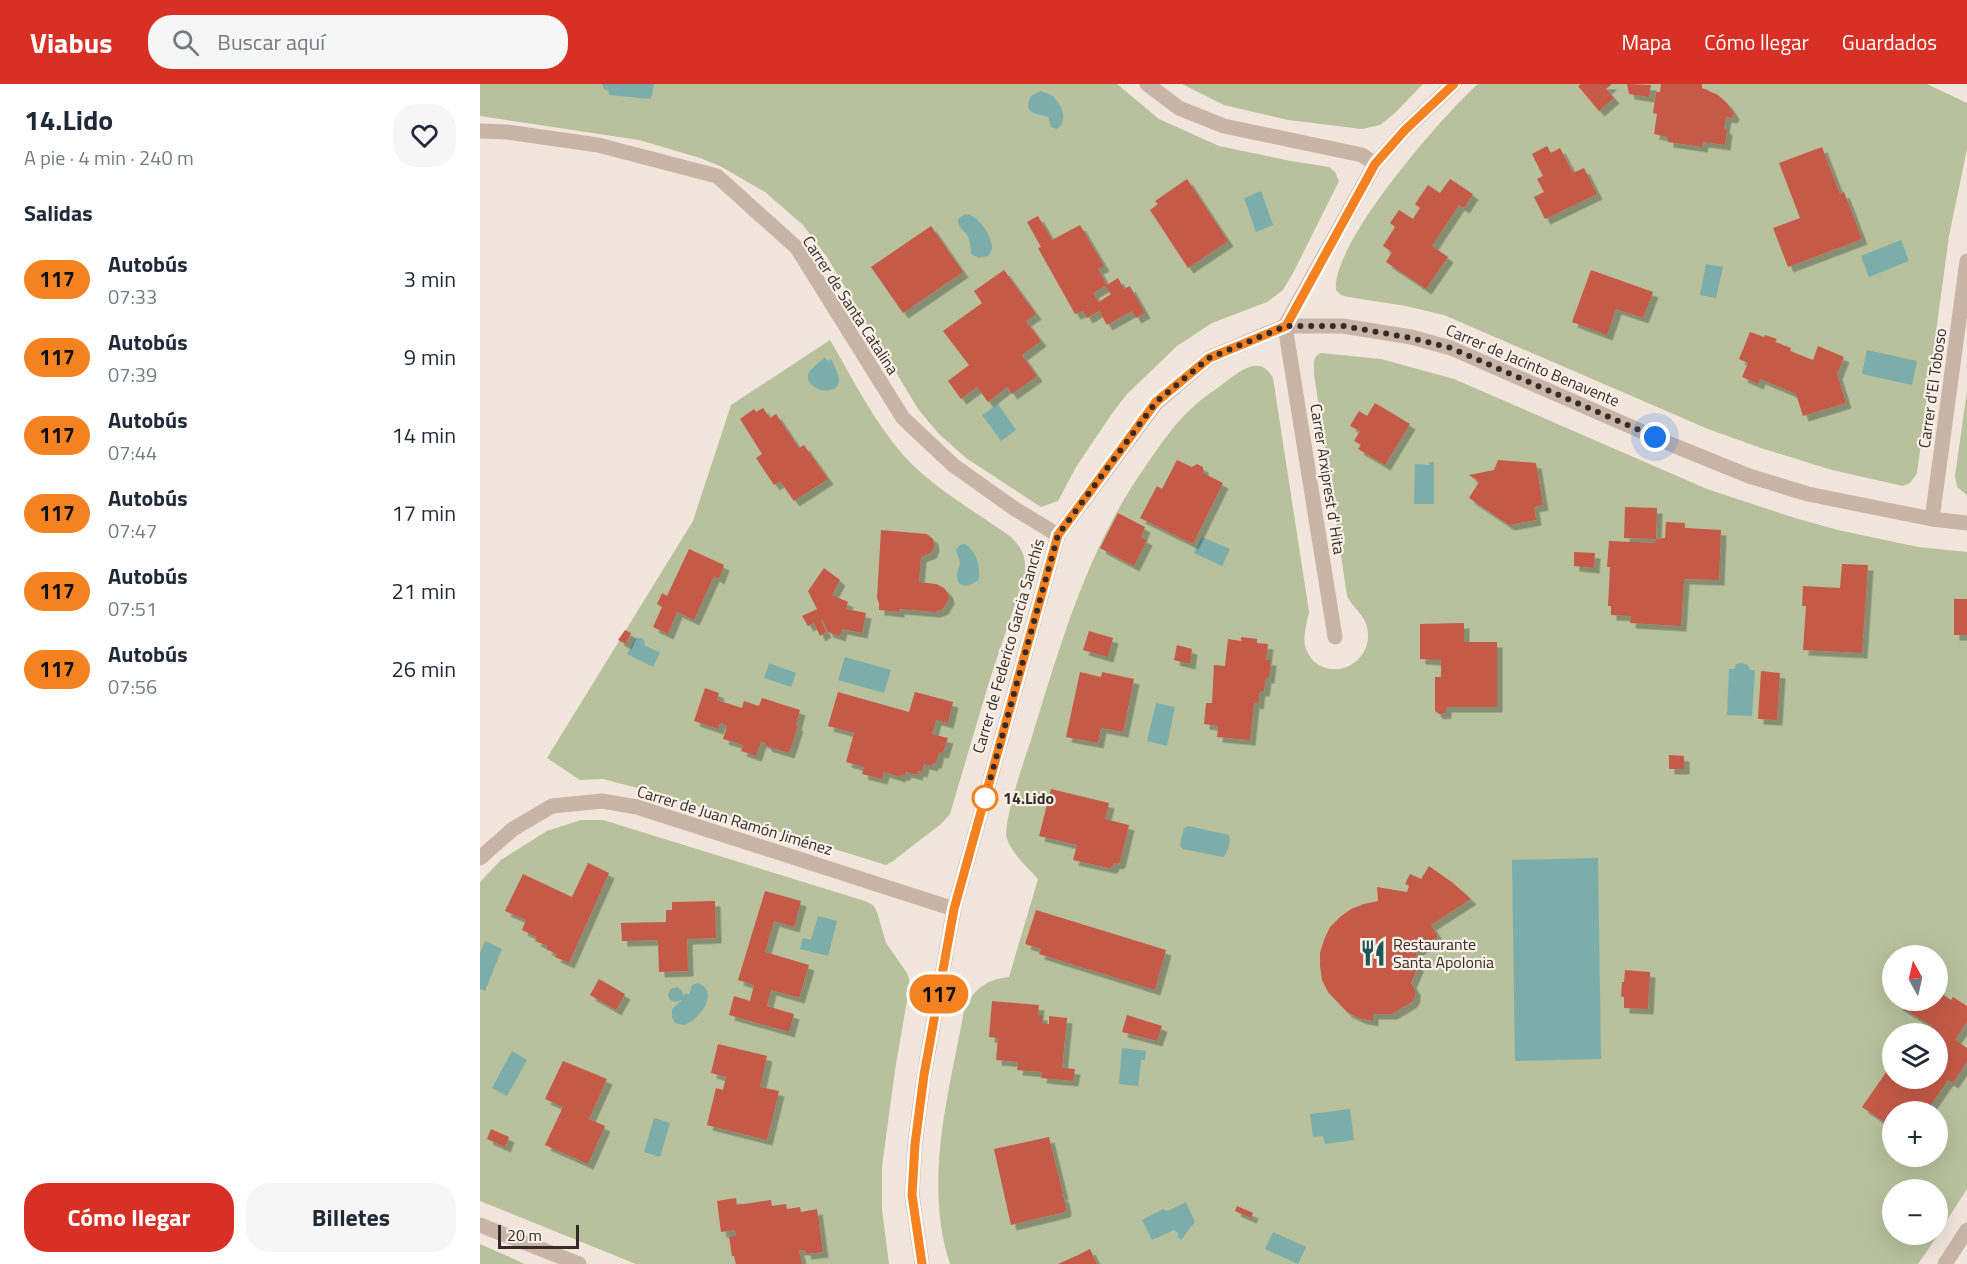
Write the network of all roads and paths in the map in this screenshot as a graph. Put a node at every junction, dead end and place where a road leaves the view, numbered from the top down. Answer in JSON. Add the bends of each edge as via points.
{"nodes":[{"id":1,"x":1147,"y":84,"type":"edge"},
{"id":2,"x":1454,"y":84,"type":"edge"},
{"id":3,"x":480,"y":131,"type":"edge"},
{"id":4,"x":1375,"y":164,"type":"junction"},
{"id":5,"x":1967,"y":261,"type":"edge"},
{"id":6,"x":1286,"y":326,"type":"junction"},
{"id":7,"x":1932,"y":519,"type":"junction"},
{"id":8,"x":1967,"y":523,"type":"edge"},
{"id":9,"x":1058,"y":535,"type":"junction"},
{"id":10,"x":1335,"y":637,"type":"dead end"},
{"id":11,"x":480,"y":858,"type":"edge"},
{"id":12,"x":954,"y":909,"type":"junction"},
{"id":13,"x":480,"y":1225,"type":"edge"},
{"id":14,"x":1967,"y":1230,"type":"edge"},
{"id":15,"x":579,"y":1264,"type":"edge"},
{"id":16,"x":922,"y":1264,"type":"edge"},
{"id":17,"x":1946,"y":1264,"type":"edge"}],
"edges":[{"from":1,"to":4,"type":"street","via":[[1179,108],[1224,126],[1362,155]]},
{"from":2,"to":4,"type":"street"},
{"from":3,"to":9,"type":"street","name":"Carrer de Santa Catalina","via":[[598,145],[717,176],[797,248],[903,418],[953,465]]},
{"from":4,"to":6,"type":"street"},
{"from":5,"to":7,"type":"street","name":"Carrer d'El Toboso"},
{"from":6,"to":7,"type":"street","name":"Carrer de Jacinto Benavente","via":[[1343,326],[1451,348],[1749,476],[1808,494]]},
{"from":6,"to":9,"type":"street","name":"Carrer de Federico Garcia Sanchís","via":[[1209,358],[1156,402]]},
{"from":6,"to":10,"type":"street","name":"Carrer Arxiprest d' Hita"},
{"from":7,"to":8,"type":"street","name":"Carrer de Jacinto Benavente"},
{"from":9,"to":12,"type":"street","name":"Carrer de Federico Garcia Sanchís"},
{"from":11,"to":12,"type":"street","name":"Carrer de Juan Ramón Jiménez","via":[[513,829],[552,806],[602,801],[637,807]]},
{"from":12,"to":16,"type":"street","name":"Carrer de Federico Garcia Sanchís","via":[[915,1144],[912,1195]]},
{"from":13,"to":15,"type":"street"},
{"from":14,"to":17,"type":"street"}]}
